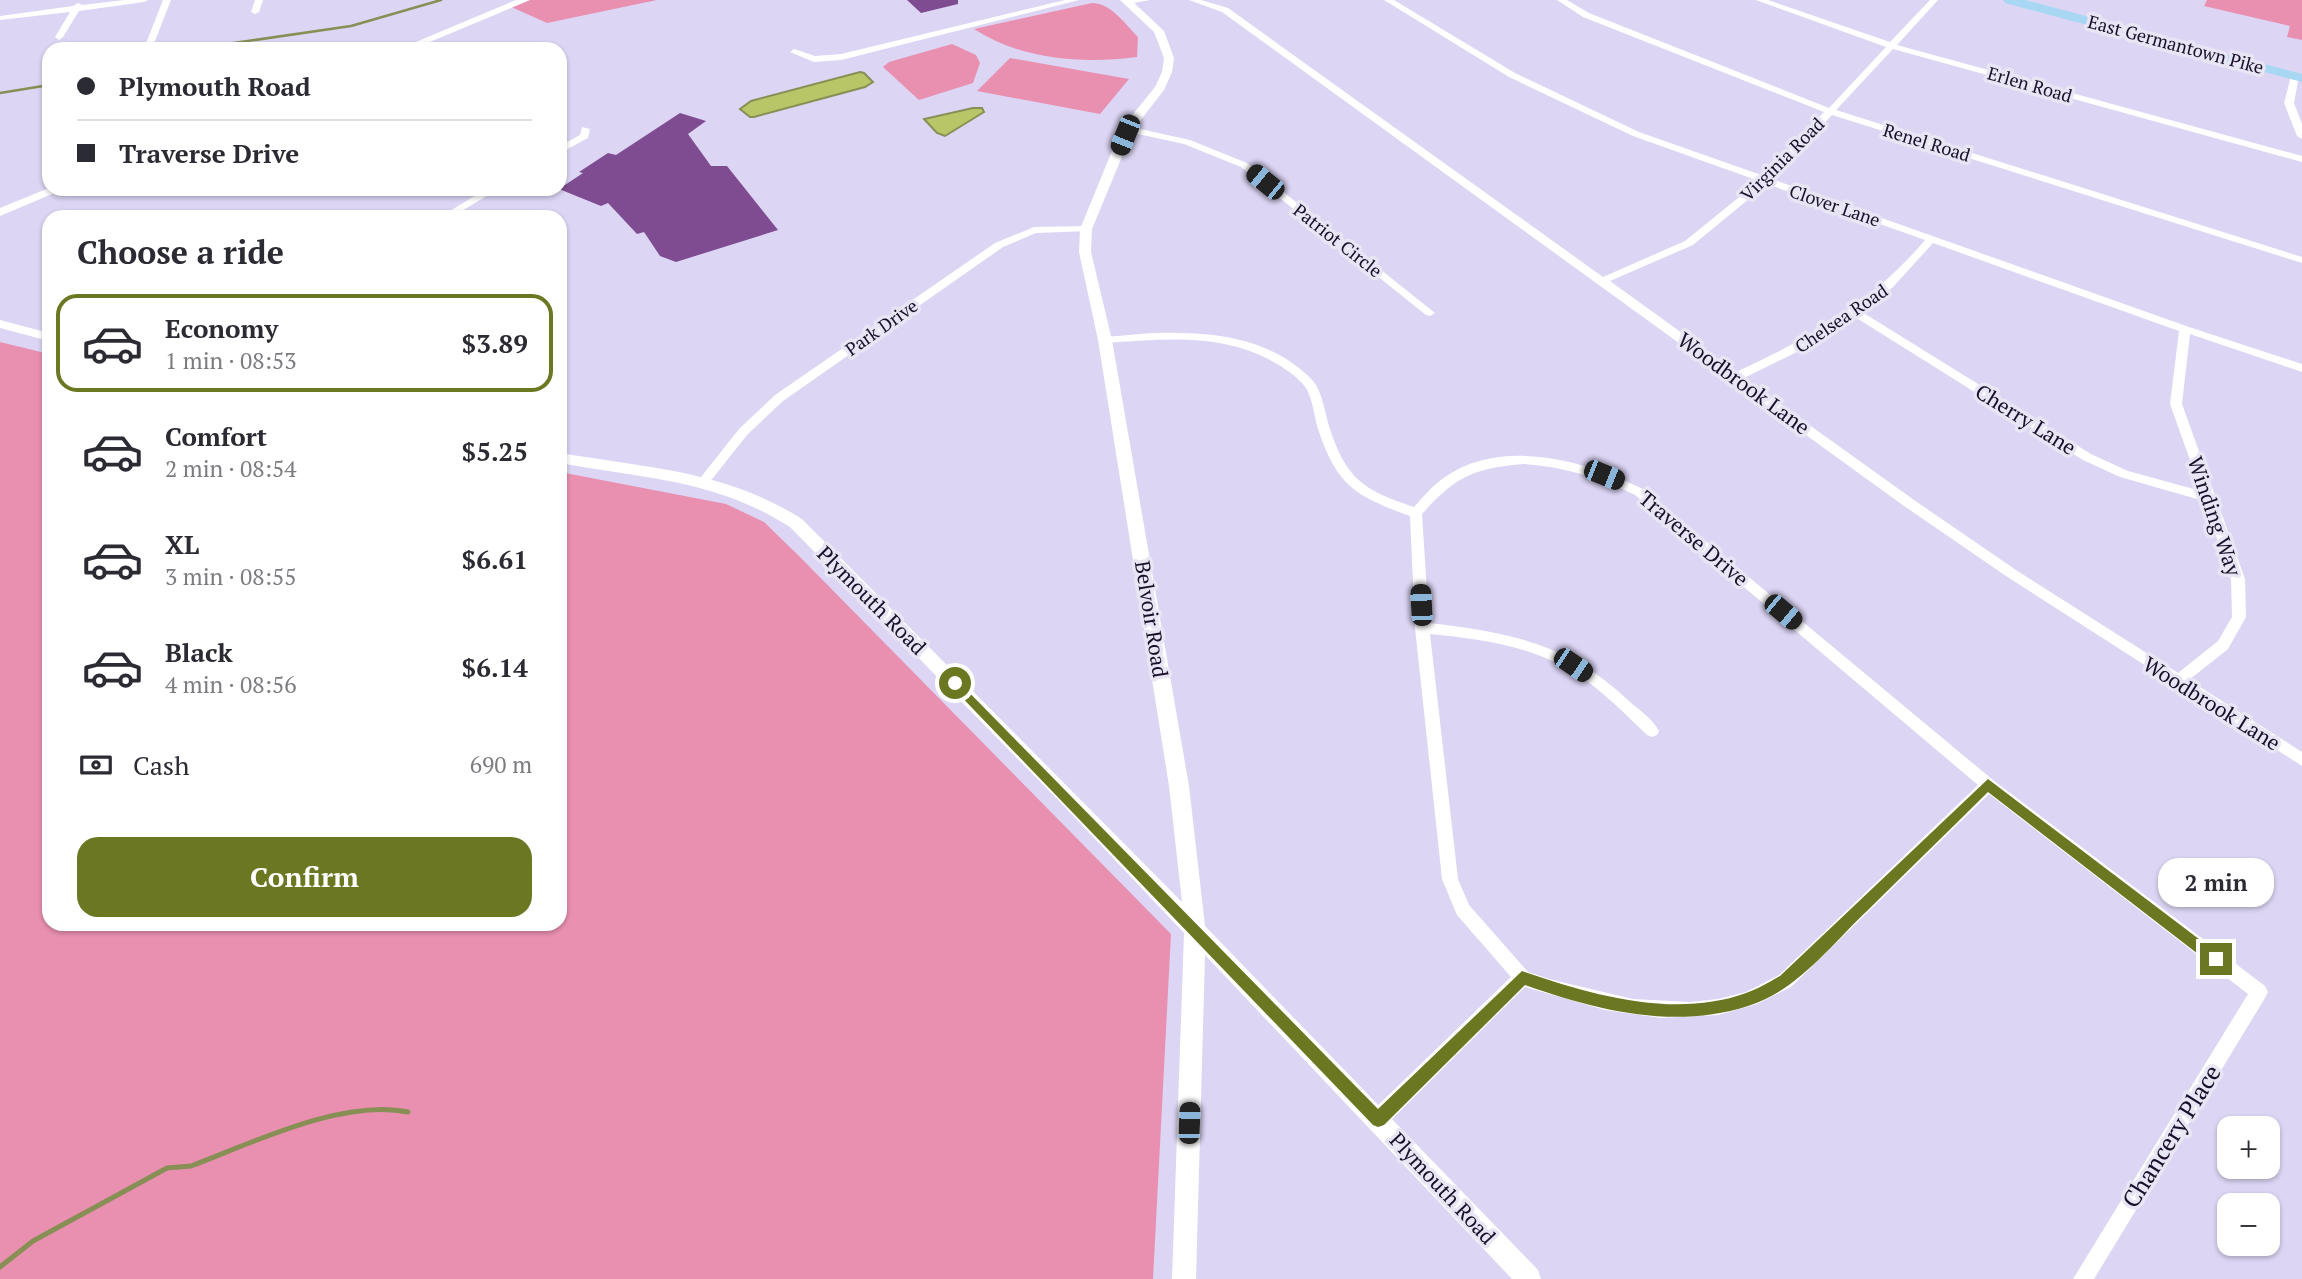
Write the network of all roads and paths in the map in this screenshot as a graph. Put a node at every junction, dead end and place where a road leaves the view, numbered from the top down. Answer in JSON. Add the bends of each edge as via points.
{"nodes":[{"id":1,"x":144,"y":0,"type":"edge"},
{"id":2,"x":167,"y":0,"type":"edge"},
{"id":3,"x":259,"y":0,"type":"edge"},
{"id":4,"x":525,"y":0,"type":"edge"},
{"id":5,"x":1074,"y":0,"type":"edge"},
{"id":6,"x":1146,"y":0,"type":"edge"},
{"id":7,"x":1192,"y":0,"type":"edge"},
{"id":8,"x":1388,"y":0,"type":"edge"},
{"id":9,"x":1561,"y":0,"type":"edge"},
{"id":10,"x":1760,"y":0,"type":"edge"},
{"id":11,"x":1934,"y":0,"type":"edge"},
{"id":12,"x":2010,"y":0,"type":"edge"},
{"id":13,"x":1127,"y":1,"type":"edge"},
{"id":14,"x":78,"y":4,"type":"edge"},
{"id":15,"x":256,"y":12,"type":"dead end"},
{"id":16,"x":0,"y":18,"type":"edge"},
{"id":17,"x":59,"y":37,"type":"dead end"},
{"id":18,"x":151,"y":42,"type":"edge"},
{"id":19,"x":421,"y":42,"type":"edge"},
{"id":20,"x":1892,"y":46,"type":"junction"},
{"id":21,"x":794,"y":52,"type":"dead end"},
{"id":22,"x":2299,"y":77,"type":"edge"},
{"id":23,"x":1829,"y":111,"type":"junction"},
{"id":24,"x":585,"y":129,"type":"dead end"},
{"id":25,"x":1127,"y":130,"type":"junction"},
{"id":26,"x":2302,"y":136,"type":"edge"},
{"id":27,"x":567,"y":146,"type":"edge"},
{"id":28,"x":2302,"y":159,"type":"edge"},
{"id":29,"x":1765,"y":181,"type":"junction"},
{"id":30,"x":42,"y":195,"type":"edge"},
{"id":31,"x":481,"y":196,"type":"edge"},
{"id":32,"x":457,"y":210,"type":"edge"},
{"id":33,"x":0,"y":212,"type":"edge"},
{"id":34,"x":1086,"y":229,"type":"junction"},
{"id":35,"x":1931,"y":239,"type":"junction"},
{"id":36,"x":2302,"y":260,"type":"edge"},
{"id":37,"x":1602,"y":281,"type":"junction"},
{"id":38,"x":1855,"y":312,"type":"junction"},
{"id":39,"x":1430,"y":313,"type":"dead end"},
{"id":40,"x":0,"y":324,"type":"edge"},
{"id":41,"x":2185,"y":329,"type":"junction"},
{"id":42,"x":42,"y":335,"type":"edge"},
{"id":43,"x":1105,"y":340,"type":"junction"},
{"id":44,"x":2302,"y":368,"type":"edge"},
{"id":45,"x":1736,"y":377,"type":"junction"},
{"id":46,"x":567,"y":459,"type":"edge"},
{"id":47,"x":705,"y":480,"type":"junction"},
{"id":48,"x":2209,"y":498,"type":"junction"},
{"id":49,"x":1416,"y":513,"type":"junction"},
{"id":50,"x":1422,"y":628,"type":"junction"},
{"id":51,"x":2178,"y":681,"type":"junction"},
{"id":52,"x":1652,"y":731,"type":"dead end"},
{"id":53,"x":2302,"y":760,"type":"edge"},
{"id":54,"x":1988,"y":785,"type":"junction"},
{"id":55,"x":1195,"y":930,"type":"junction"},
{"id":56,"x":1522,"y":978,"type":"junction"},
{"id":57,"x":2259,"y":992,"type":"joint"},
{"id":58,"x":1378,"y":1119,"type":"junction"},
{"id":59,"x":1184,"y":1279,"type":"edge"},
{"id":60,"x":1529,"y":1279,"type":"edge"},
{"id":61,"x":2083,"y":1279,"type":"edge"}],
"edges":[{"from":1,"to":14,"type":"street"},
{"from":2,"to":18,"type":"street"},
{"from":3,"to":15,"type":"street"},
{"from":4,"to":19,"type":"street"},
{"from":5,"to":21,"type":"street","via":[[841,57],[814,59]]},
{"from":6,"to":13,"type":"street"},
{"from":7,"to":37,"type":"street","name":"Woodbrook Lane","via":[[1225,10]]},
{"from":8,"to":29,"type":"street","name":"Clover Lane","via":[[1464,48],[1569,104]]},
{"from":9,"to":23,"type":"street","name":"Renel Road","via":[[1586,15]]},
{"from":10,"to":20,"type":"street","name":"Erlen Road"},
{"from":11,"to":20,"type":"street","name":"Virginia Road"},
{"from":12,"to":22,"type":"main road","name":"East Germantown Pike"},
{"from":13,"to":25,"type":"street","name":"Belvoir Road","via":[[1160,31],[1169,58],[1160,88]]},
{"from":14,"to":16,"type":"street"},
{"from":14,"to":17,"type":"street"},
{"from":20,"to":23,"type":"street","name":"Virginia Road"},
{"from":20,"to":28,"type":"street","name":"Erlen Road"},
{"from":22,"to":26,"type":"street","via":[[2289,103]]},
{"from":23,"to":29,"type":"street","name":"Virginia Road"},
{"from":23,"to":36,"type":"street","name":"Renel Road"},
{"from":24,"to":27,"type":"street","via":[[585,136]]},
{"from":25,"to":34,"type":"street","name":"Belvoir Road"},
{"from":25,"to":39,"type":"street","name":"Patriot Circle","via":[[1187,142],[1244,165]]},
{"from":29,"to":35,"type":"street","name":"Clover Lane"},
{"from":29,"to":37,"type":"street","name":"Virginia Road","via":[[1689,243]]},
{"from":30,"to":33,"type":"street"},
{"from":31,"to":32,"type":"street"},
{"from":34,"to":43,"type":"street","name":"Belvoir Road","via":[[1085,252]]},
{"from":34,"to":47,"type":"street","name":"Park Drive","via":[[1034,230],[999,245],[779,398],[743,432]]},
{"from":35,"to":38,"type":"street","name":"Chelsea Road","via":[[1910,267]]},
{"from":35,"to":41,"type":"street","name":"Clover Lane"},
{"from":37,"to":45,"type":"street","name":"Woodbrook Lane"},
{"from":38,"to":45,"type":"street","name":"Chelsea Road","via":[[1806,345]]},
{"from":38,"to":48,"type":"street","name":"Cherry Lane","via":[[2087,457],[2124,474]]},
{"from":40,"to":42,"type":"street"},
{"from":41,"to":44,"type":"street","name":"Clover Lane"},
{"from":41,"to":48,"type":"street","name":"Winding Way","via":[[2176,404]]},
{"from":43,"to":49,"type":"street","via":[[1194,334],[1259,348],[1277,358],[1310,387],[1342,474],[1373,499]]},
{"from":43,"to":55,"type":"street","name":"Belvoir Road","via":[[1180,786]]},
{"from":45,"to":51,"type":"street","name":"Woodbrook Lane","via":[[2011,573]]},
{"from":46,"to":47,"type":"street","name":"Plymouth Road"},
{"from":47,"to":55,"type":"street","name":"Plymouth Road","via":[[758,500],[796,523]]},
{"from":48,"to":51,"type":"street","name":"Winding Way","via":[[2238,579],[2239,617],[2223,645]]},
{"from":49,"to":50,"type":"street"},
{"from":49,"to":54,"type":"street","name":"Traverse Drive","via":[[1455,476],[1496,463],[1553,462],[1619,481],[1639,492]]},
{"from":50,"to":52,"type":"street","via":[[1477,635],[1547,653],[1595,680]]},
{"from":50,"to":56,"type":"street","via":[[1450,879],[1463,909]]},
{"from":51,"to":53,"type":"street","name":"Woodbrook Lane"},
{"from":54,"to":56,"type":"street","via":[[1785,981],[1747,1000],[1704,1009],[1663,1010],[1570,994]]},
{"from":54,"to":57,"type":"street","name":"Traverse Drive"},
{"from":55,"to":58,"type":"street","name":"Plymouth Road"},
{"from":55,"to":59,"type":"street","name":"Belvoir Road"},
{"from":56,"to":58,"type":"street"},
{"from":57,"to":61,"type":"street","name":"Chancery Place"},
{"from":58,"to":60,"type":"street","name":"Plymouth Road"}]}
